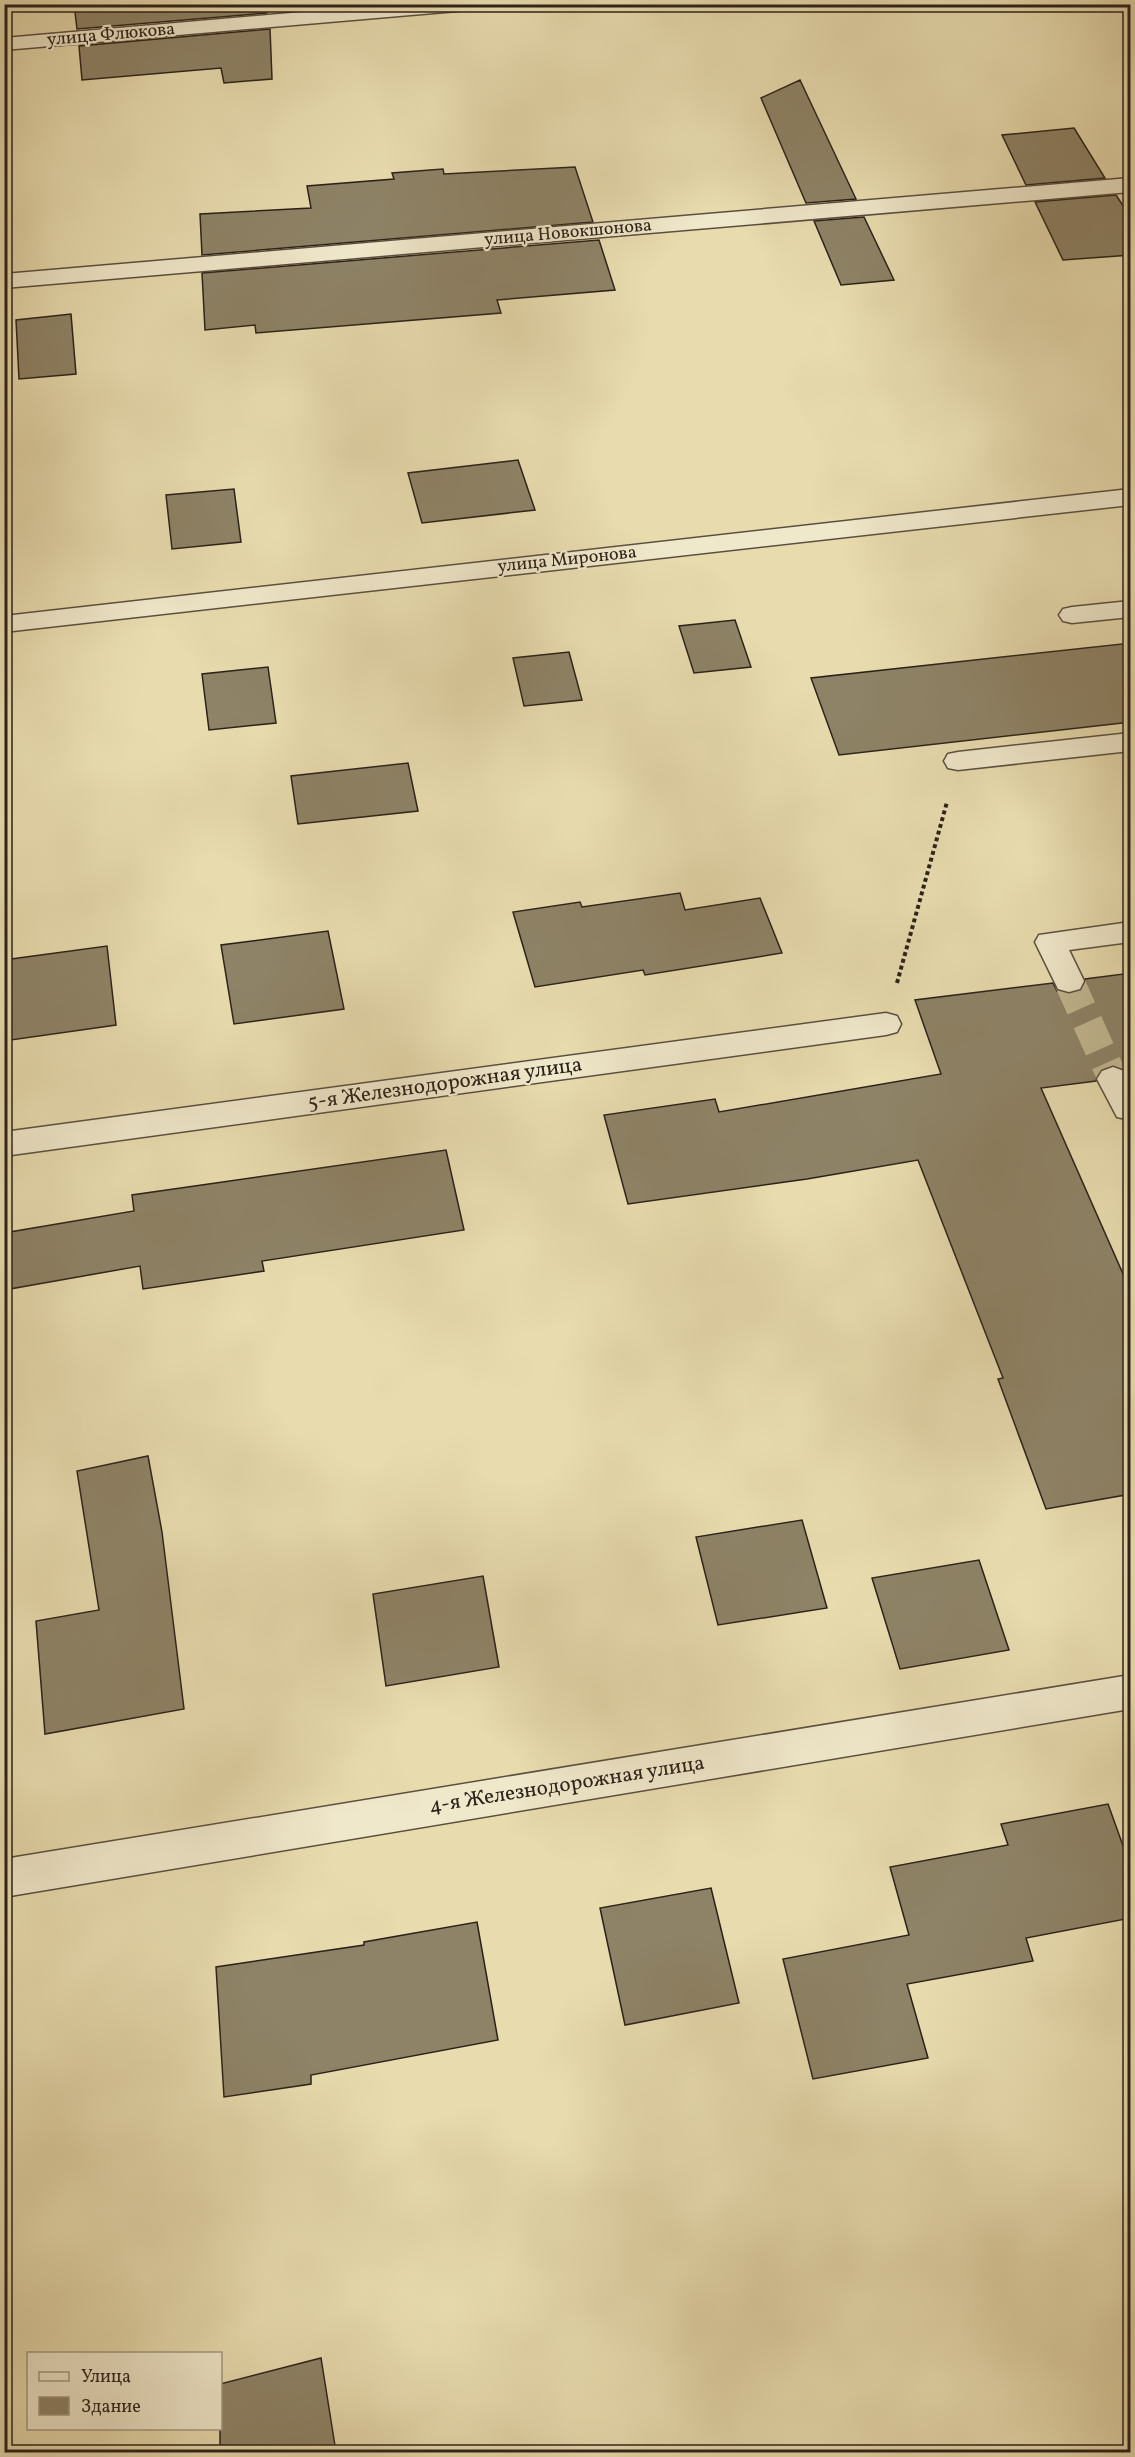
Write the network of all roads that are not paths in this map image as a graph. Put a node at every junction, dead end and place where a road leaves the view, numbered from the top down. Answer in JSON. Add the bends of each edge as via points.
{"nodes":[{"id":1,"x":469,"y":4,"type":"edge"},
{"id":2,"x":4,"y":44,"type":"edge"},
{"id":3,"x":1131,"y":185,"type":"edge"},
{"id":4,"x":4,"y":281,"type":"edge"},
{"id":5,"x":1131,"y":497,"type":"edge"},
{"id":6,"x":1131,"y":609,"type":"edge"},
{"id":7,"x":1072,"y":615,"type":"dead end"},
{"id":8,"x":4,"y":624,"type":"edge"},
{"id":9,"x":1131,"y":742,"type":"edge"},
{"id":10,"x":958,"y":761,"type":"road end"},
{"id":11,"x":1131,"y":932,"type":"edge"},
{"id":12,"x":1069,"y":981,"type":"tunnel mouth"},
{"id":13,"x":886,"y":1024,"type":"road end"},
{"id":14,"x":1113,"y":1079,"type":"tunnel mouth"},
{"id":15,"x":1130,"y":1111,"type":"edge"},
{"id":16,"x":4,"y":1144,"type":"edge"},
{"id":17,"x":1131,"y":1692,"type":"edge"},
{"id":18,"x":4,"y":1878,"type":"edge"}],
"edges":[{"from":1,"to":2,"type":"street","name":"улица Флюкова"},
{"from":3,"to":4,"type":"street","name":"улица Новокшонова"},
{"from":5,"to":8,"type":"street","name":"улица Миронова"},
{"from":6,"to":7,"type":"street"},
{"from":9,"to":10,"type":"street"},
{"from":11,"to":12,"type":"street","via":[[1050,942]]},
{"from":13,"to":16,"type":"street","name":"5-я Железнодорожная улица"},
{"from":14,"to":15,"type":"street"},
{"from":17,"to":18,"type":"street","name":"4-я Железнодорожная улица"}]}
